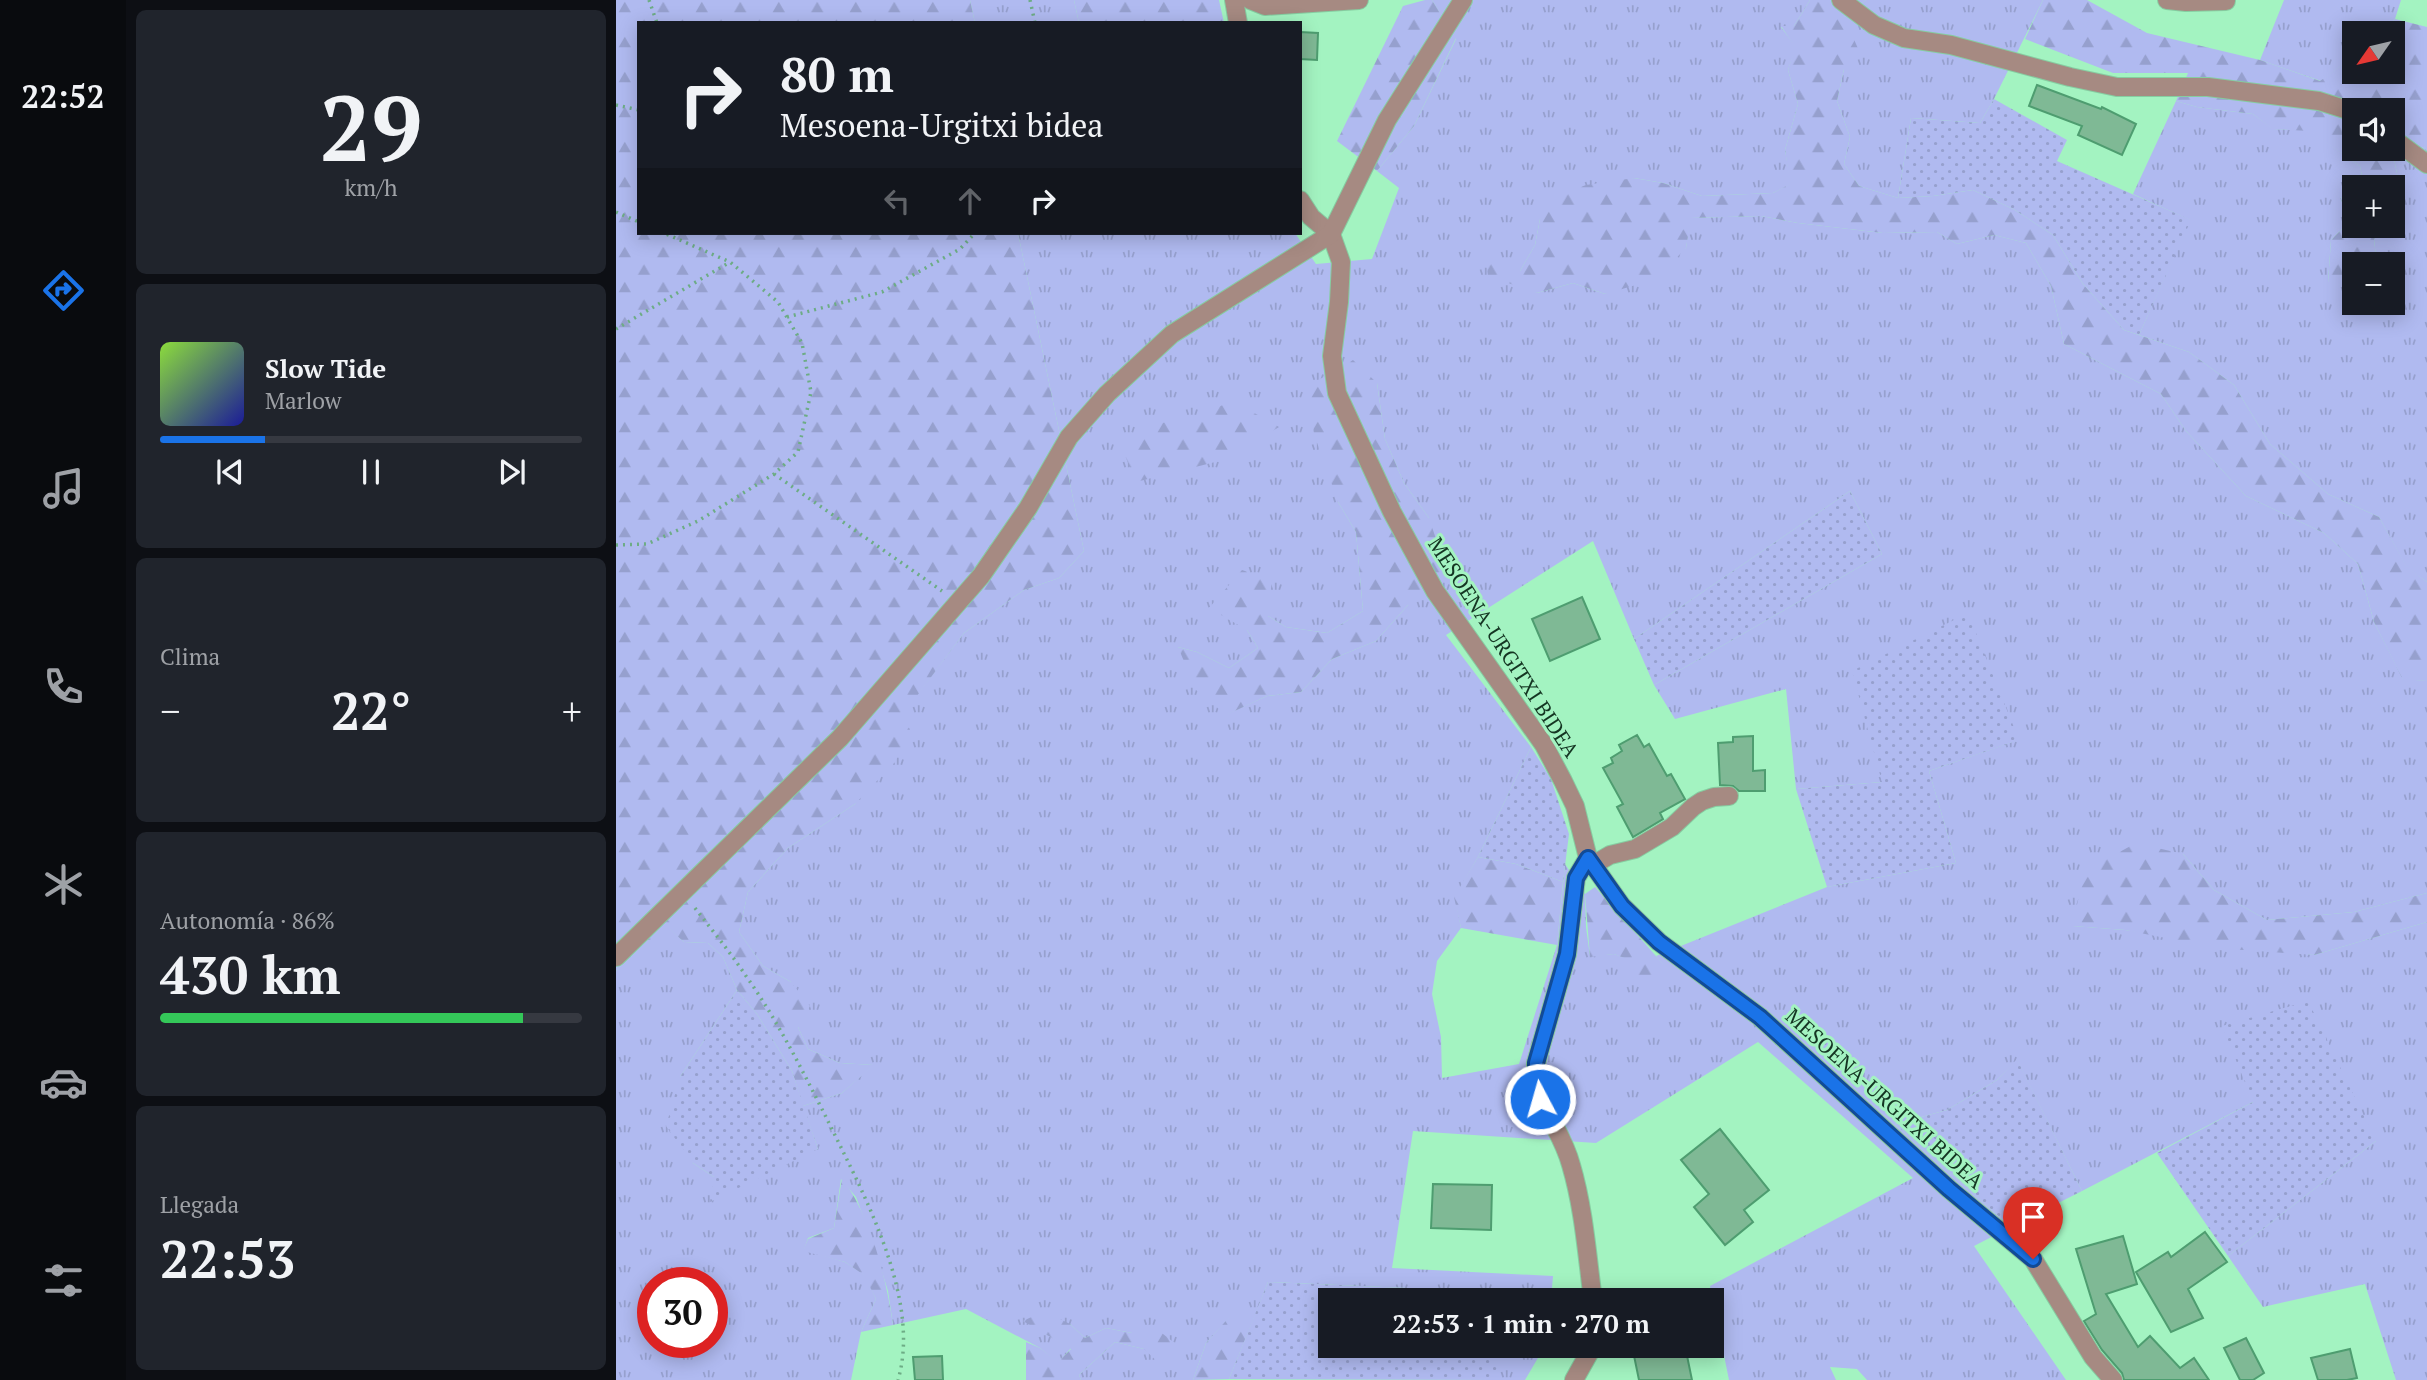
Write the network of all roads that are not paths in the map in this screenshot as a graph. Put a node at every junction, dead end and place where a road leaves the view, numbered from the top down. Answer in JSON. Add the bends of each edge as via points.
{"nodes":[{"id":1,"x":1234,"y":0,"type":"edge"},
{"id":2,"x":1250,"y":0,"type":"edge"},
{"id":3,"x":1359,"y":0,"type":"edge"},
{"id":4,"x":1463,"y":0,"type":"edge"},
{"id":5,"x":1841,"y":0,"type":"edge"},
{"id":6,"x":2166,"y":0,"type":"edge"},
{"id":7,"x":2226,"y":1,"type":"edge"},
{"id":8,"x":1238,"y":21,"type":"edge"},
{"id":9,"x":2342,"y":108,"type":"edge"},
{"id":10,"x":2405,"y":148,"type":"edge"},
{"id":11,"x":2427,"y":164,"type":"edge"},
{"id":12,"x":1302,"y":203,"type":"edge"},
{"id":13,"x":1331,"y":234,"type":"junction"},
{"id":14,"x":1729,"y":796,"type":"dead end"},
{"id":15,"x":1591,"y":861,"type":"junction"},
{"id":16,"x":616,"y":957,"type":"edge"},
{"id":17,"x":1591,"y":1288,"type":"edge"},
{"id":18,"x":1586,"y":1358,"type":"edge"},
{"id":19,"x":1574,"y":1380,"type":"edge"},
{"id":20,"x":2113,"y":1380,"type":"edge"}],
"edges":[{"from":1,"to":8,"type":"street"},
{"from":2,"to":3,"type":"street","via":[[1265,6]]},
{"from":4,"to":13,"type":"street","via":[[1387,120]]},
{"from":5,"to":9,"type":"street","via":[[1874,25],[1905,38],[1951,45],[2070,77],[2117,87],[2208,87],[2319,101]]},
{"from":6,"to":7,"type":"street"},
{"from":10,"to":11,"type":"street"},
{"from":12,"to":13,"type":"street"},
{"from":13,"to":15,"type":"street","name":"MESOENA-URGITXI BIDEA","via":[[1341,262],[1332,356],[1337,393],[1435,591],[1544,745],[1575,806]]},
{"from":13,"to":16,"type":"street","via":[[1172,334],[1107,394],[1069,438],[981,576],[840,738]]},
{"from":14,"to":15,"type":"street","via":[[1702,801],[1672,827],[1635,849]]},
{"from":15,"to":17,"type":"street","via":[[1576,878],[1567,954],[1536,1063],[1536,1080],[1540,1099],[1571,1164]]},
{"from":15,"to":20,"type":"street","name":"MESOENA-URGITXI BIDEA","via":[[1622,906],[1659,942],[1760,1017],[2033,1259],[2093,1357]]},
{"from":18,"to":19,"type":"street"}]}
